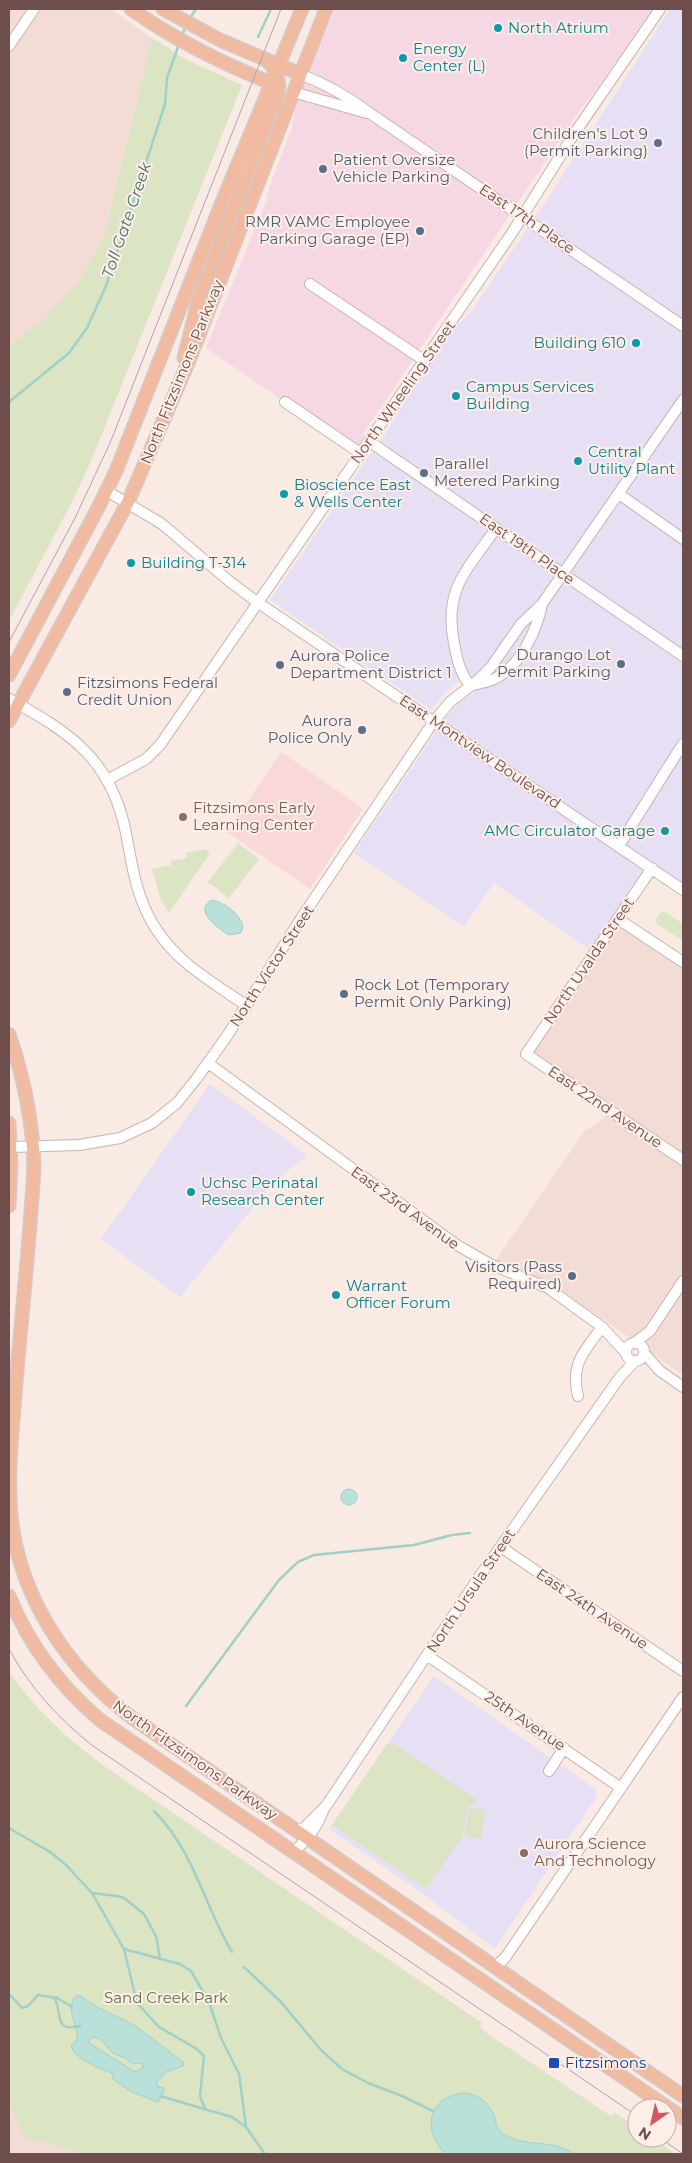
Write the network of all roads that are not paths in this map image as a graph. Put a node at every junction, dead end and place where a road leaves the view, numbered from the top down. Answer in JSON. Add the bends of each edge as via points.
{"nodes":[{"id":1,"x":34,"y":9,"type":"edge"},
{"id":2,"x":131,"y":9,"type":"edge"},
{"id":3,"x":162,"y":9,"type":"edge"},
{"id":4,"x":302,"y":9,"type":"edge"},
{"id":5,"x":326,"y":9,"type":"edge"},
{"id":6,"x":660,"y":9,"type":"edge"},
{"id":7,"x":9,"y":46,"type":"edge"},
{"id":8,"x":274,"y":74,"type":"junction"},
{"id":9,"x":300,"y":74,"type":"junction"},
{"id":10,"x":293,"y":92,"type":"junction"},
{"id":11,"x":371,"y":114,"type":"junction"},
{"id":12,"x":523,"y":217,"type":"junction"},
{"id":13,"x":310,"y":284,"type":"dead end"},
{"id":14,"x":683,"y":326,"type":"edge"},
{"id":15,"x":425,"y":361,"type":"junction"},
{"id":16,"x":176,"y":392,"type":"junction"},
{"id":17,"x":683,"y":400,"type":"edge"},
{"id":18,"x":285,"y":402,"type":"dead end"},
{"id":19,"x":370,"y":442,"type":"junction"},
{"id":20,"x":360,"y":453,"type":"junction"},
{"id":21,"x":107,"y":491,"type":"junction"},
{"id":22,"x":619,"y":494,"type":"junction"},
{"id":23,"x":128,"y":502,"type":"junction"},
{"id":24,"x":496,"y":528,"type":"junction"},
{"id":25,"x":683,"y":539,"type":"edge"},
{"id":26,"x":564,"y":574,"type":"junction"},
{"id":27,"x":257,"y":602,"type":"junction"},
{"id":28,"x":542,"y":604,"type":"junction"},
{"id":29,"x":683,"y":656,"type":"edge"},
{"id":30,"x":9,"y":674,"type":"edge"},
{"id":31,"x":470,"y":686,"type":"junction"},
{"id":32,"x":13,"y":701,"type":"edge"},
{"id":33,"x":9,"y":721,"type":"edge"},
{"id":34,"x":434,"y":721,"type":"junction"},
{"id":35,"x":683,"y":744,"type":"edge"},
{"id":36,"x":107,"y":780,"type":"junction"},
{"id":37,"x":619,"y":846,"type":"junction"},
{"id":38,"x":652,"y":868,"type":"junction"},
{"id":39,"x":683,"y":890,"type":"edge"},
{"id":40,"x":618,"y":918,"type":"junction"},
{"id":41,"x":683,"y":962,"type":"edge"},
{"id":42,"x":247,"y":1006,"type":"junction"},
{"id":43,"x":9,"y":1034,"type":"edge"},
{"id":44,"x":526,"y":1054,"type":"joint"},
{"id":45,"x":208,"y":1064,"type":"junction"},
{"id":46,"x":9,"y":1123,"type":"edge"},
{"id":47,"x":11,"y":1147,"type":"junction"},
{"id":48,"x":33,"y":1148,"type":"junction"},
{"id":49,"x":683,"y":1160,"type":"edge"},
{"id":50,"x":9,"y":1206,"type":"edge"},
{"id":51,"x":683,"y":1281,"type":"edge"},
{"id":52,"x":602,"y":1327,"type":"junction"},
{"id":53,"x":611,"y":1335,"type":"junction"},
{"id":54,"x":639,"y":1347,"type":"junction"},
{"id":55,"x":631,"y":1357,"type":"junction"},
{"id":56,"x":660,"y":1371,"type":"junction"},
{"id":57,"x":683,"y":1386,"type":"edge"},
{"id":58,"x":578,"y":1396,"type":"dead end"},
{"id":59,"x":501,"y":1547,"type":"junction"},
{"id":60,"x":9,"y":1596,"type":"edge"},
{"id":61,"x":428,"y":1656,"type":"junction"},
{"id":62,"x":683,"y":1671,"type":"edge"},
{"id":63,"x":683,"y":1697,"type":"edge"},
{"id":64,"x":564,"y":1748,"type":"junction"},
{"id":65,"x":549,"y":1771,"type":"dead end"},
{"id":66,"x":621,"y":1788,"type":"junction"},
{"id":67,"x":325,"y":1807,"type":"junction"},
{"id":68,"x":295,"y":1830,"type":"junction"},
{"id":69,"x":308,"y":1838,"type":"junction"},
{"id":70,"x":294,"y":1852,"type":"junction"},
{"id":71,"x":494,"y":1967,"type":"junction"},
{"id":72,"x":683,"y":2096,"type":"edge"},
{"id":73,"x":683,"y":2118,"type":"edge"}],
"edges":[{"from":1,"to":7,"type":"street"},
{"from":2,"to":8,"type":"main road","name":"East 17th Place","via":[[166,32],[231,66]]},
{"from":3,"to":8,"type":"main road","name":"East 17th Place","via":[[238,48]]},
{"from":4,"to":8,"type":"main road","name":"North Fitzsimons Parkway"},
{"from":5,"to":9,"type":"main road","name":"North Fitzsimons Parkway"},
{"from":6,"to":12,"type":"street","name":"North Wheeling Street","via":[[574,134]]},
{"from":8,"to":9,"type":"main road","name":"East 17th Place"},
{"from":8,"to":10,"type":"main road","name":"East 17th Place"},
{"from":8,"to":16,"type":"main road","via":[[277,97],[197,303]]},
{"from":8,"to":21,"type":"main road","name":"North Fitzsimons Parkway"},
{"from":9,"to":10,"type":"main road","name":"North Fitzsimons Parkway"},
{"from":9,"to":11,"type":"street","name":"East 17th Place","via":[[341,92]]},
{"from":10,"to":11,"type":"street","name":"East 17th Place"},
{"from":10,"to":16,"type":"main road","name":"North Fitzsimons Parkway"},
{"from":11,"to":12,"type":"street","name":"East 17th Place"},
{"from":12,"to":14,"type":"street","name":"East 17th Place"},
{"from":12,"to":15,"type":"street","name":"North Wheeling Street"},
{"from":13,"to":15,"type":"street"},
{"from":15,"to":19,"type":"street","name":"North Wheeling Street"},
{"from":16,"to":23,"type":"main road","name":"North Fitzsimons Parkway"},
{"from":17,"to":22,"type":"street","name":"North Victor Street"},
{"from":18,"to":20,"type":"street"},
{"from":19,"to":20,"type":"street","name":"North Wheeling Street"},
{"from":19,"to":24,"type":"street","name":"East 19th Place"},
{"from":20,"to":27,"type":"street","name":"North Wheeling Street"},
{"from":21,"to":23,"type":"street","name":"East Montview Boulevard"},
{"from":21,"to":30,"type":"main road","name":"North Fitzsimons Parkway"},
{"from":22,"to":25,"type":"street"},
{"from":22,"to":26,"type":"street","name":"North Victor Street"},
{"from":23,"to":27,"type":"street","name":"East Montview Boulevard","via":[[162,524]]},
{"from":23,"to":32,"type":"main road","name":"North Fitzsimons Parkway"},
{"from":24,"to":26,"type":"street","name":"East 19th Place"},
{"from":24,"to":31,"type":"street","via":[[458,585],[451,608],[457,663]]},
{"from":26,"to":28,"type":"street","name":"North Victor Street"},
{"from":26,"to":29,"type":"street","name":"East 19th Place"},
{"from":27,"to":34,"type":"street","name":"East Montview Boulevard"},
{"from":27,"to":36,"type":"street","name":"North Wheeling Street","via":[[156,750]]},
{"from":28,"to":31,"type":"street","name":"North Victor Street","via":[[521,624],[491,667]]},
{"from":28,"to":31,"type":"street","name":"North Victor Street","via":[[533,632],[510,668],[496,678]]},
{"from":31,"to":34,"type":"street","name":"North Victor Street"},
{"from":32,"to":33,"type":"main road","name":"North Fitzsimons Parkway"},
{"from":32,"to":36,"type":"street","via":[[78,743]]},
{"from":34,"to":37,"type":"street","name":"East Montview Boulevard"},
{"from":34,"to":42,"type":"street","name":"North Victor Street","via":[[302,917]]},
{"from":35,"to":37,"type":"street"},
{"from":36,"to":42,"type":"street","via":[[122,816],[137,891],[154,926],[180,958]]},
{"from":37,"to":38,"type":"street","name":"East Montview Boulevard"},
{"from":38,"to":39,"type":"street","name":"East Montview Boulevard"},
{"from":38,"to":40,"type":"street","name":"North Uvalda Street"},
{"from":40,"to":41,"type":"street"},
{"from":40,"to":44,"type":"street","name":"North Uvalda Street"},
{"from":42,"to":45,"type":"street","name":"North Victor Street"},
{"from":43,"to":48,"type":"main road","name":"North Fitzsimons Parkway","via":[[27,1100]]},
{"from":44,"to":49,"type":"street","name":"East 22nd Avenue"},
{"from":45,"to":48,"type":"street","name":"North Victor Street","via":[[171,1108],[136,1132],[89,1144]]},
{"from":45,"to":52,"type":"street","name":"East 23rd Avenue","via":[[457,1246],[494,1266],[548,1288]]},
{"from":46,"to":47,"type":"main road"},
{"from":47,"to":48,"type":"street","name":"North Victor Street"},
{"from":47,"to":50,"type":"main road"},
{"from":48,"to":68,"type":"main road","name":"North Fitzsimons Parkway","via":[[33,1190],[10,1454],[15,1538],[26,1580],[63,1648],[100,1692],[156,1736]]},
{"from":51,"to":54,"type":"street"},
{"from":52,"to":53,"type":"street","name":"East 23rd Avenue"},
{"from":52,"to":58,"type":"street","via":[[577,1364]]},
{"from":53,"to":54,"type":"street","name":"East 23rd Avenue"},
{"from":53,"to":55,"type":"street","name":"East 23rd Avenue"},
{"from":54,"to":55,"type":"street","via":[[627,1348]]},
{"from":54,"to":55,"type":"street","via":[[642,1358]]},
{"from":54,"to":56,"type":"street","name":"East 23rd Avenue"},
{"from":55,"to":56,"type":"street","name":"East 23rd Avenue"},
{"from":55,"to":59,"type":"street","name":"North Ursula Street"},
{"from":56,"to":57,"type":"street","name":"East 23rd Avenue"},
{"from":59,"to":61,"type":"street","name":"North Ursula Street"},
{"from":59,"to":62,"type":"street","name":"East 24th Avenue"},
{"from":60,"to":70,"type":"main road","name":"North Fitzsimons Parkway","via":[[44,1661],[87,1709],[123,1737]]},
{"from":61,"to":64,"type":"street","name":"25th Avenue"},
{"from":61,"to":67,"type":"street","name":"North Ursula Street"},
{"from":63,"to":66,"type":"street"},
{"from":64,"to":65,"type":"street"},
{"from":64,"to":66,"type":"street","name":"25th Avenue"},
{"from":66,"to":71,"type":"street","via":[[505,1958]]},
{"from":67,"to":68,"type":"street","name":"North Ursula Street","via":[[304,1828]]},
{"from":67,"to":69,"type":"street","name":"North Ursula Street"},
{"from":68,"to":69,"type":"main road","name":"North Fitzsimons Parkway"},
{"from":69,"to":70,"type":"street","name":"North Ursula Street"},
{"from":69,"to":71,"type":"main road","name":"North Fitzsimons Parkway"},
{"from":70,"to":73,"type":"main road","name":"North Fitzsimons Parkway"},
{"from":71,"to":72,"type":"main road","name":"North Fitzsimons Parkway"}]}
